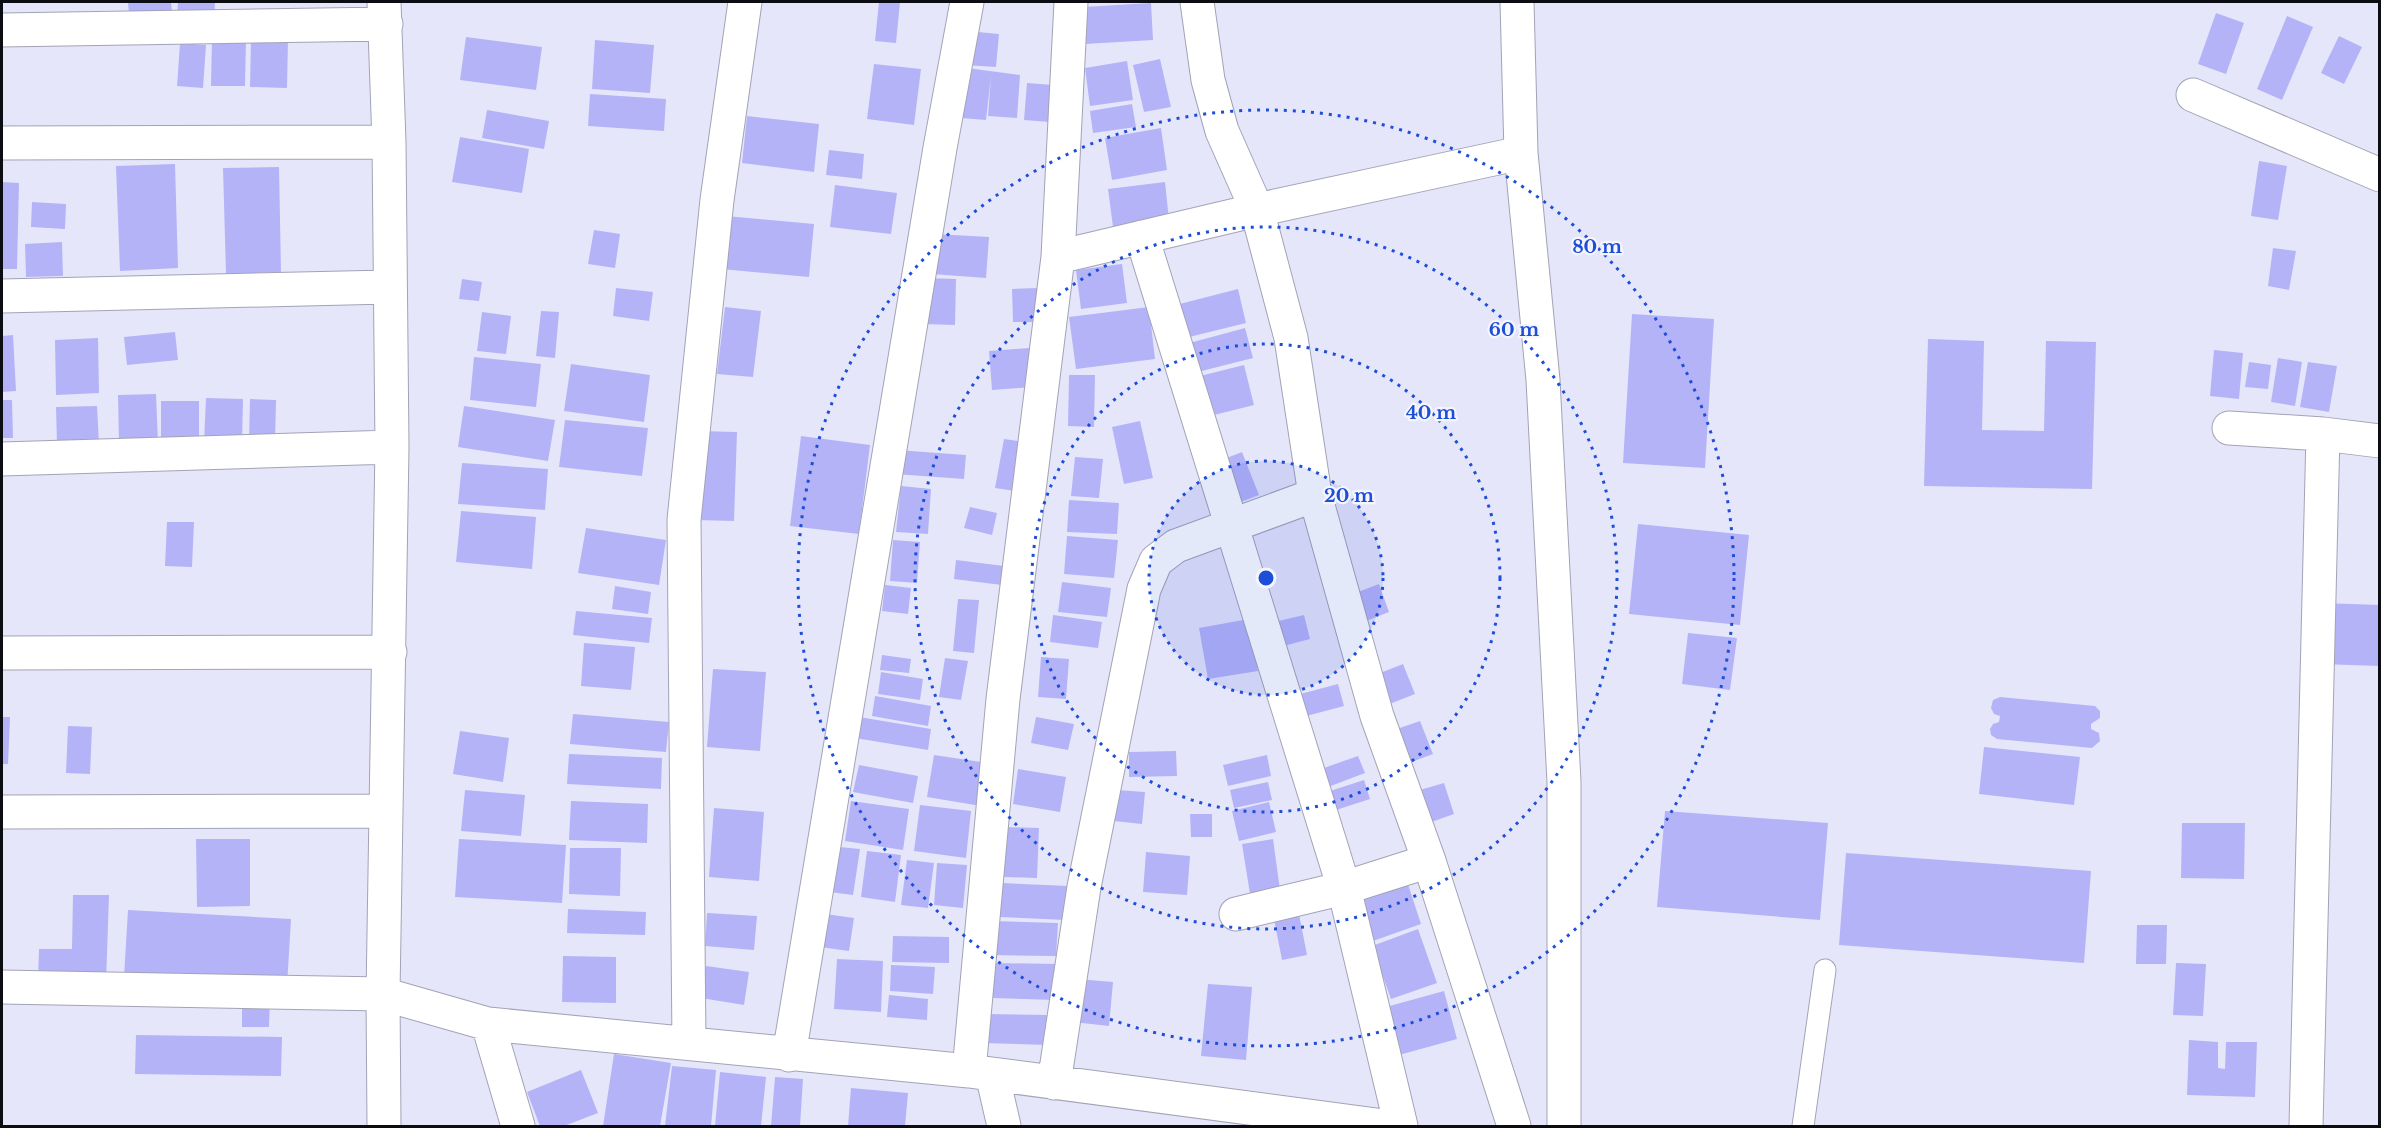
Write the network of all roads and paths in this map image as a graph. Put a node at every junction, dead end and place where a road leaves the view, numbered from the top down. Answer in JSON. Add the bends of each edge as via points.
{"nodes":[{"id":1,"x":745,"y":2,"type":"edge"},
{"id":2,"x":967,"y":2,"type":"edge"},
{"id":3,"x":1071,"y":2,"type":"edge"},
{"id":4,"x":1197,"y":2,"type":"edge"},
{"id":5,"x":1517,"y":2,"type":"edge"},
{"id":6,"x":385,"y":13,"type":"edge"},
{"id":7,"x":2,"y":30,"type":"edge"},
{"id":8,"x":2193,"y":94,"type":"dead end"},
{"id":9,"x":389,"y":142,"type":"junction"},
{"id":10,"x":2,"y":143,"type":"edge"},
{"id":11,"x":1521,"y":153,"type":"junction"},
{"id":12,"x":2379,"y":175,"type":"edge"},
{"id":13,"x":1257,"y":210,"type":"junction"},
{"id":14,"x":1142,"y":237,"type":"junction"},
{"id":15,"x":1058,"y":257,"type":"junction"},
{"id":16,"x":388,"y":286,"type":"junction"},
{"id":17,"x":2,"y":296,"type":"edge"},
{"id":18,"x":2229,"y":428,"type":"dead end"},
{"id":19,"x":2323,"y":434,"type":"junction"},
{"id":20,"x":2379,"y":441,"type":"edge"},
{"id":21,"x":392,"y":447,"type":"junction"},
{"id":22,"x":2,"y":459,"type":"edge"},
{"id":23,"x":1315,"y":495,"type":"junction"},
{"id":24,"x":1231,"y":526,"type":"junction"},
{"id":25,"x":390,"y":652,"type":"junction"},
{"id":26,"x":2,"y":653,"type":"edge"},
{"id":27,"x":385,"y":811,"type":"junction"},
{"id":28,"x":2,"y":812,"type":"edge"},
{"id":29,"x":1429,"y":861,"type":"junction"},
{"id":30,"x":1344,"y":888,"type":"junction"},
{"id":31,"x":1236,"y":914,"type":"dead end"},
{"id":32,"x":1826,"y":970,"type":"dead end"},
{"id":33,"x":2,"y":987,"type":"edge"},
{"id":34,"x":383,"y":994,"type":"junction"},
{"id":35,"x":488,"y":1024,"type":"junction"},
{"id":36,"x":689,"y":1043,"type":"junction"},
{"id":37,"x":789,"y":1055,"type":"junction"},
{"id":38,"x":980,"y":1072,"type":"junction"},
{"id":39,"x":1054,"y":1083,"type":"junction"},
{"id":40,"x":384,"y":1126,"type":"edge"},
{"id":41,"x":518,"y":1126,"type":"edge"},
{"id":42,"x":1004,"y":1126,"type":"edge"},
{"id":43,"x":1384,"y":1126,"type":"edge"},
{"id":44,"x":1401,"y":1126,"type":"edge"},
{"id":45,"x":1514,"y":1126,"type":"edge"},
{"id":46,"x":1564,"y":1126,"type":"edge"},
{"id":47,"x":1803,"y":1126,"type":"edge"},
{"id":48,"x":2306,"y":1126,"type":"edge"}],
"edges":[{"from":1,"to":36,"type":"street","via":[[717,200],[684,520]]},
{"from":2,"to":37,"type":"street","via":[[939,148]]},
{"from":3,"to":15,"type":"street"},
{"from":4,"to":13,"type":"street","via":[[1209,80],[1222,131]]},
{"from":5,"to":11,"type":"street"},
{"from":6,"to":7,"type":"street"},
{"from":6,"to":9,"type":"street"},
{"from":8,"to":12,"type":"street"},
{"from":9,"to":10,"type":"street"},
{"from":9,"to":16,"type":"street"},
{"from":11,"to":13,"type":"street"},
{"from":11,"to":46,"type":"street","via":[[1543,380],[1564,782]]},
{"from":13,"to":14,"type":"street"},
{"from":13,"to":23,"type":"street","via":[[1290,338]]},
{"from":14,"to":15,"type":"street"},
{"from":14,"to":24,"type":"street"},
{"from":15,"to":38,"type":"street","via":[[1003,699]]},
{"from":16,"to":17,"type":"street"},
{"from":16,"to":21,"type":"street"},
{"from":18,"to":19,"type":"street"},
{"from":19,"to":20,"type":"street"},
{"from":19,"to":48,"type":"street"},
{"from":21,"to":22,"type":"street"},
{"from":21,"to":25,"type":"street"},
{"from":23,"to":24,"type":"street"},
{"from":23,"to":29,"type":"street","via":[[1377,716]]},
{"from":24,"to":30,"type":"street"},
{"from":24,"to":39,"type":"street","via":[[1176,546],[1156,561],[1144,589],[1084,887]]},
{"from":25,"to":26,"type":"street"},
{"from":25,"to":27,"type":"street"},
{"from":27,"to":28,"type":"street"},
{"from":27,"to":34,"type":"street"},
{"from":29,"to":30,"type":"street"},
{"from":29,"to":45,"type":"street"},
{"from":30,"to":31,"type":"street"},
{"from":30,"to":44,"type":"street"},
{"from":32,"to":47,"type":"lane"},
{"from":33,"to":34,"type":"street"},
{"from":34,"to":35,"type":"street"},
{"from":34,"to":40,"type":"street"},
{"from":35,"to":36,"type":"street"},
{"from":35,"to":41,"type":"street"},
{"from":36,"to":37,"type":"street"},
{"from":37,"to":38,"type":"street"},
{"from":38,"to":39,"type":"street"},
{"from":38,"to":42,"type":"street"},
{"from":39,"to":43,"type":"street"}]}
